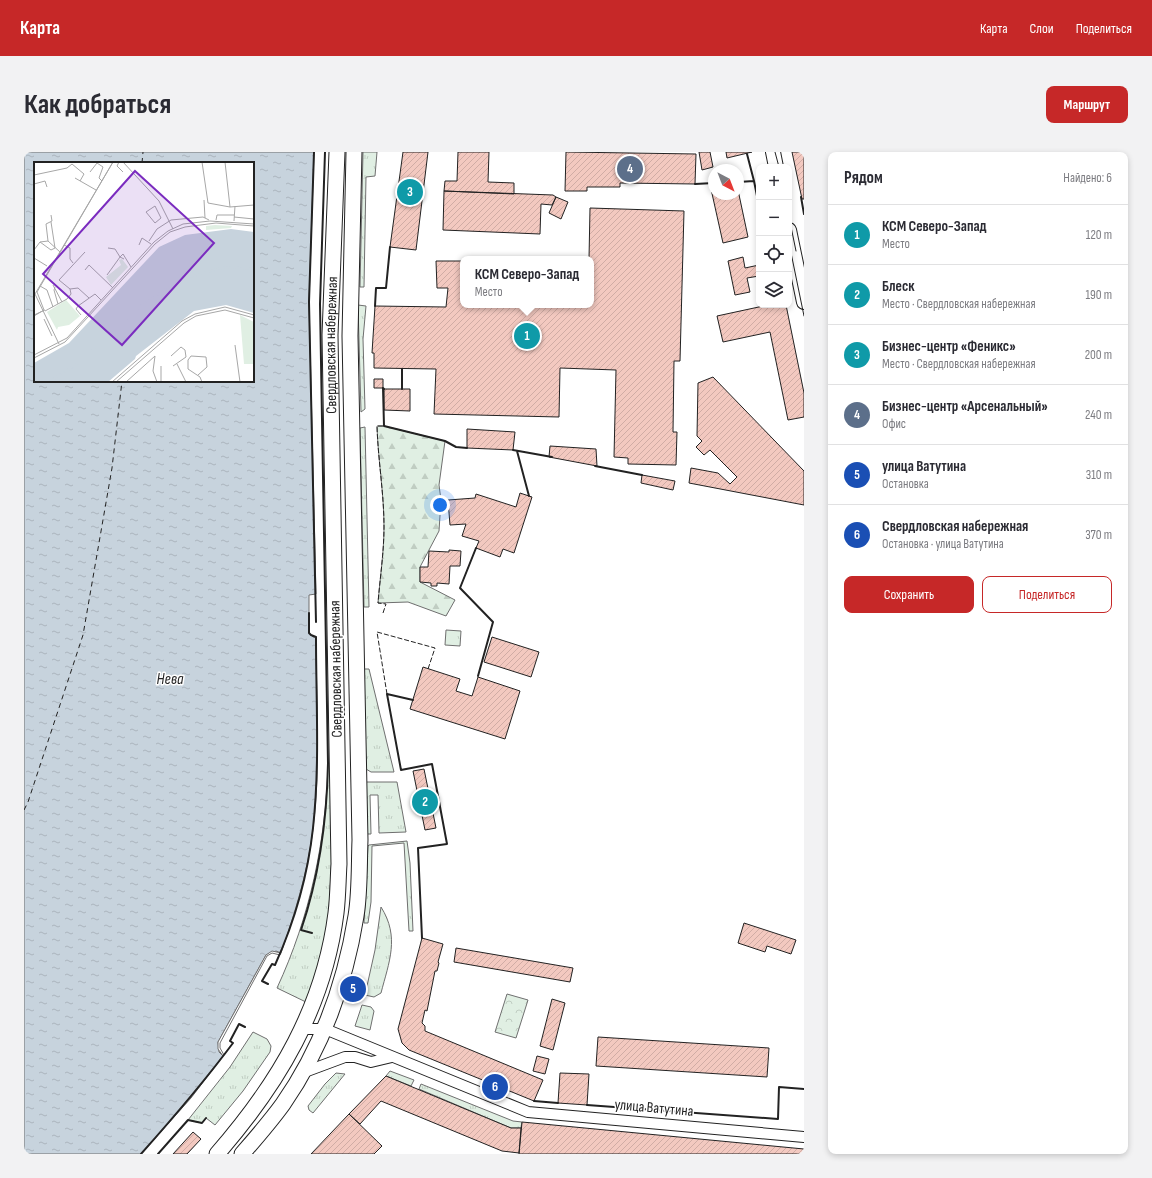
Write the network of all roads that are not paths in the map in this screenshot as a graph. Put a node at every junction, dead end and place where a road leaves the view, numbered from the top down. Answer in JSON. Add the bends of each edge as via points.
{"nodes":[{"id":1,"x":337,"y":152,"type":"edge"},
{"id":2,"x":354,"y":152,"type":"edge"},
{"id":3,"x":773,"y":152,"type":"edge"},
{"id":4,"x":775,"y":164,"type":"edge"},
{"id":5,"x":790,"y":236,"type":"edge"},
{"id":6,"x":804,"y":302,"type":"edge"},
{"id":7,"x":303,"y":1029,"type":"junction"},
{"id":8,"x":325,"y":1029,"type":"junction"},
{"id":9,"x":392,"y":1057,"type":"junction"},
{"id":10,"x":302,"y":1073,"type":"junction"},
{"id":11,"x":804,"y":1136,"type":"edge"},
{"id":12,"x":218,"y":1154,"type":"edge"},
{"id":13,"x":242,"y":1154,"type":"edge"}],
"edges":[{"from":1,"to":7,"type":"main road","name":"Свердловская набережная","via":[[330,335],[339,864],[336,912],[329,953],[317,996]]},
{"from":2,"to":8,"type":"main road","name":"Свердловская набережная","via":[[350,336],[359,867],[356,915],[338,995]]},
{"from":3,"to":4,"type":"main road"},
{"from":5,"to":6,"type":"main road"},
{"from":7,"to":8,"type":"street","name":"улица Ватутина"},
{"from":7,"to":12,"type":"main road","name":"Свердловская набережная","via":[[288,1059],[263,1097]]},
{"from":8,"to":9,"type":"street","name":"улица Ватутина"},
{"from":8,"to":10,"type":"main road","name":"Свердловская набережная"},
{"from":9,"to":10,"type":"street","via":[[371,1062],[345,1057]]},
{"from":9,"to":11,"type":"street","name":"улица Ватутина","via":[[528,1112]]},
{"from":10,"to":13,"type":"main road","name":"Свердловская набережная","via":[[282,1105]]}]}
